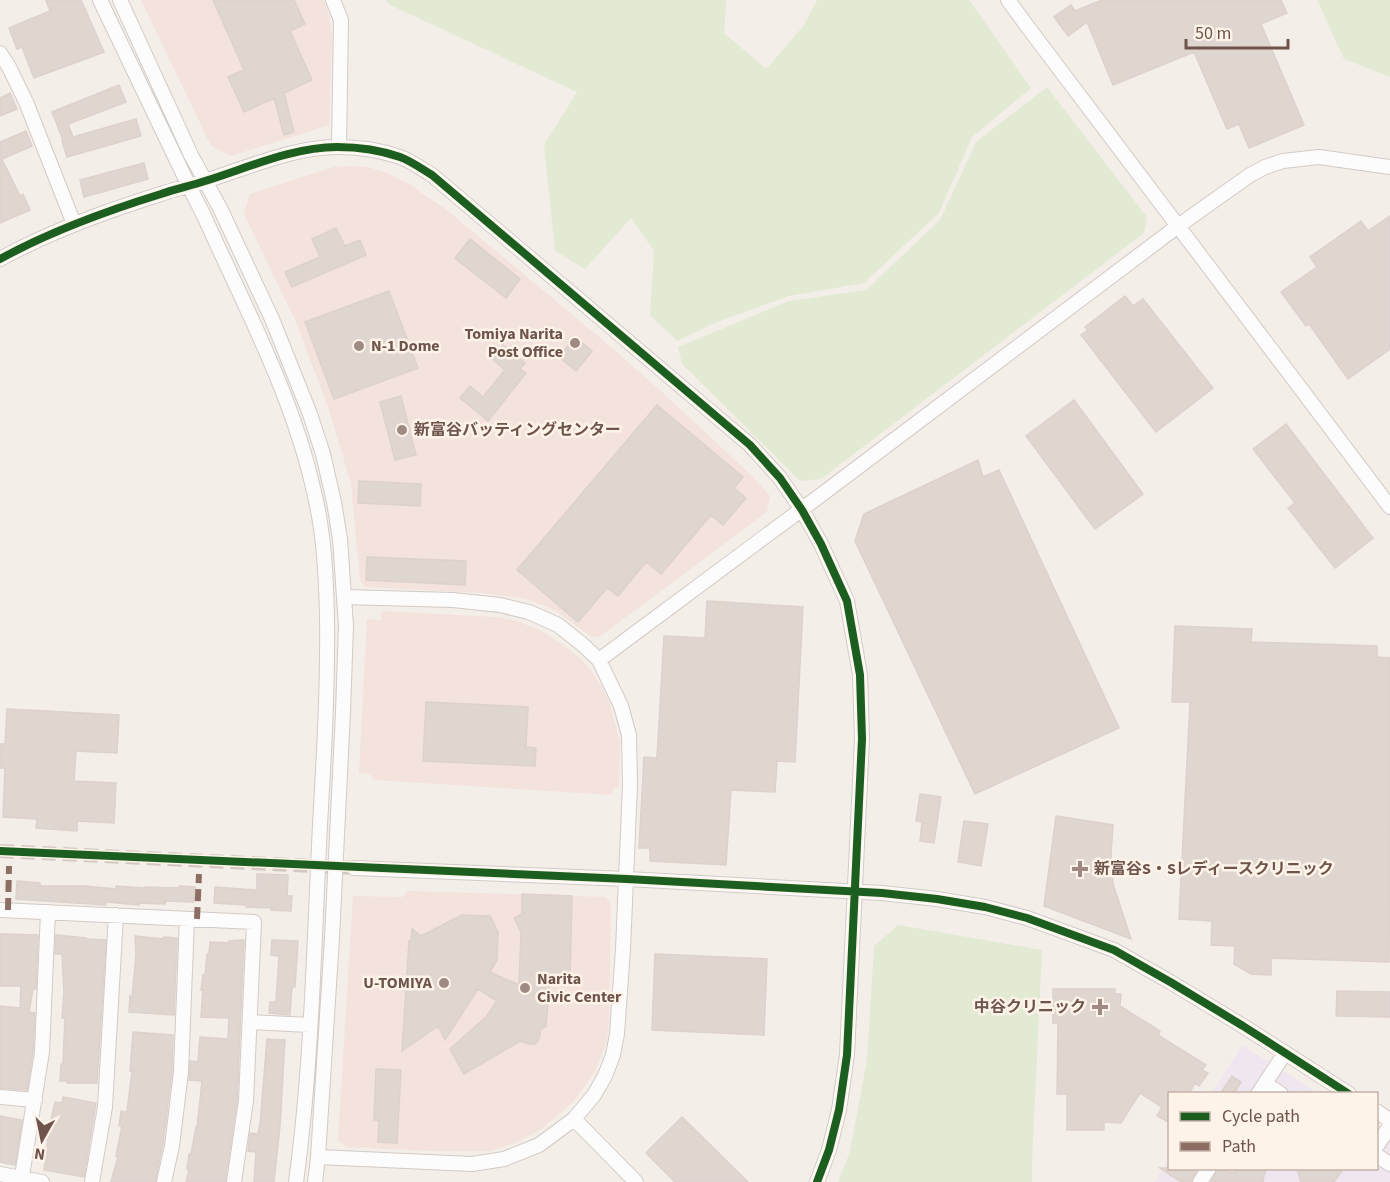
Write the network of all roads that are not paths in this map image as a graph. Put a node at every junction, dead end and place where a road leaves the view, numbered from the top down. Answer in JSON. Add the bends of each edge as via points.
{"nodes":[{"id":1,"x":100,"y":0,"type":"edge"},
{"id":2,"x":120,"y":0,"type":"edge"},
{"id":3,"x":333,"y":0,"type":"edge"},
{"id":4,"x":1008,"y":0,"type":"edge"},
{"id":5,"x":0,"y":53,"type":"edge"},
{"id":6,"x":4,"y":69,"type":"edge"},
{"id":7,"x":339,"y":147,"type":"junction"},
{"id":8,"x":1390,"y":167,"type":"edge"},
{"id":9,"x":206,"y":181,"type":"junction"},
{"id":10,"x":189,"y":186,"type":"junction"},
{"id":11,"x":74,"y":224,"type":"junction"},
{"id":12,"x":1178,"y":226,"type":"junction"},
{"id":13,"x":0,"y":259,"type":"edge"},
{"id":14,"x":1390,"y":507,"type":"edge"},
{"id":15,"x":802,"y":510,"type":"junction"},
{"id":16,"x":344,"y":597,"type":"junction"},
{"id":17,"x":599,"y":660,"type":"junction"},
{"id":18,"x":354,"y":868,"type":"tunnel mouth"},
{"id":19,"x":627,"y":879,"type":"junction"},
{"id":20,"x":855,"y":892,"type":"junction"},
{"id":21,"x":0,"y":910,"type":"edge"},
{"id":22,"x":48,"y":912,"type":"junction"},
{"id":23,"x":116,"y":915,"type":"junction"},
{"id":24,"x":187,"y":919,"type":"junction"},
{"id":25,"x":250,"y":1022,"type":"junction"},
{"id":26,"x":310,"y":1025,"type":"junction"},
{"id":27,"x":1285,"y":1053,"type":"junction"},
{"id":28,"x":1262,"y":1088,"type":"edge"},
{"id":29,"x":1346,"y":1092,"type":"edge"},
{"id":30,"x":0,"y":1097,"type":"edge"},
{"id":31,"x":35,"y":1100,"type":"junction"},
{"id":32,"x":1387,"y":1118,"type":"edge"},
{"id":33,"x":574,"y":1119,"type":"junction"},
{"id":34,"x":1378,"y":1144,"type":"edge"},
{"id":35,"x":318,"y":1157,"type":"junction"},
{"id":36,"x":0,"y":1174,"type":"edge"},
{"id":37,"x":22,"y":1180,"type":"edge"},
{"id":38,"x":42,"y":1182,"type":"edge"},
{"id":39,"x":92,"y":1182,"type":"edge"},
{"id":40,"x":164,"y":1182,"type":"edge"},
{"id":41,"x":234,"y":1182,"type":"edge"},
{"id":42,"x":296,"y":1182,"type":"edge"},
{"id":43,"x":315,"y":1182,"type":"edge"},
{"id":44,"x":636,"y":1182,"type":"edge"},
{"id":45,"x":817,"y":1182,"type":"edge"}],
"edges":[{"from":1,"to":10,"type":"street"},
{"from":2,"to":9,"type":"street"},
{"from":3,"to":7,"type":"street","via":[[341,20]]},
{"from":4,"to":12,"type":"street"},
{"from":5,"to":6,"type":"street"},
{"from":6,"to":11,"type":"street","via":[[26,102]]},
{"from":7,"to":9,"type":"street","via":[[287,155]]},
{"from":7,"to":15,"type":"street","via":[[370,149],[402,158],[432,175],[750,445]]},
{"from":8,"to":12,"type":"street","via":[[1319,157],[1283,161],[1250,174]]},
{"from":9,"to":10,"type":"street"},
{"from":9,"to":16,"type":"street","via":[[272,319],[310,414],[334,502]]},
{"from":10,"to":11,"type":"street"},
{"from":10,"to":26,"type":"street","via":[[287,400],[314,492],[323,543],[327,660]]},
{"from":11,"to":13,"type":"street"},
{"from":12,"to":14,"type":"street"},
{"from":12,"to":15,"type":"street"},
{"from":15,"to":17,"type":"street"},
{"from":15,"to":20,"type":"street","via":[[847,601],[860,675],[862,739]]},
{"from":16,"to":17,"type":"street","via":[[500,604],[558,625]]},
{"from":16,"to":35,"type":"street","via":[[343,712]]},
{"from":17,"to":19,"type":"street","via":[[621,705],[629,735]]},
{"from":18,"to":19,"type":"street"},
{"from":19,"to":20,"type":"street"},
{"from":19,"to":33,"type":"street","via":[[615,1044],[605,1076]]},
{"from":20,"to":27,"type":"street","via":[[985,907],[1114,950]]},
{"from":20,"to":45,"type":"street","via":[[847,1055],[839,1110]]},
{"from":21,"to":22,"type":"street"},
{"from":22,"to":23,"type":"street"},
{"from":22,"to":31,"type":"street","via":[[42,1052]]},
{"from":23,"to":24,"type":"street"},
{"from":23,"to":39,"type":"street","via":[[105,1107]]},
{"from":24,"to":25,"type":"street","via":[[254,922]]},
{"from":24,"to":40,"type":"street","via":[[180,1072]]},
{"from":25,"to":26,"type":"street"},
{"from":25,"to":41,"type":"street","via":[[246,1101]]},
{"from":26,"to":42,"type":"street"},
{"from":27,"to":28,"type":"street"},
{"from":27,"to":29,"type":"street"},
{"from":30,"to":31,"type":"street"},
{"from":31,"to":37,"type":"street"},
{"from":32,"to":34,"type":"street"},
{"from":33,"to":35,"type":"street","via":[[539,1145],[488,1163]]},
{"from":33,"to":44,"type":"street"},
{"from":35,"to":43,"type":"street"},
{"from":36,"to":37,"type":"street"},
{"from":37,"to":38,"type":"street"}]}
